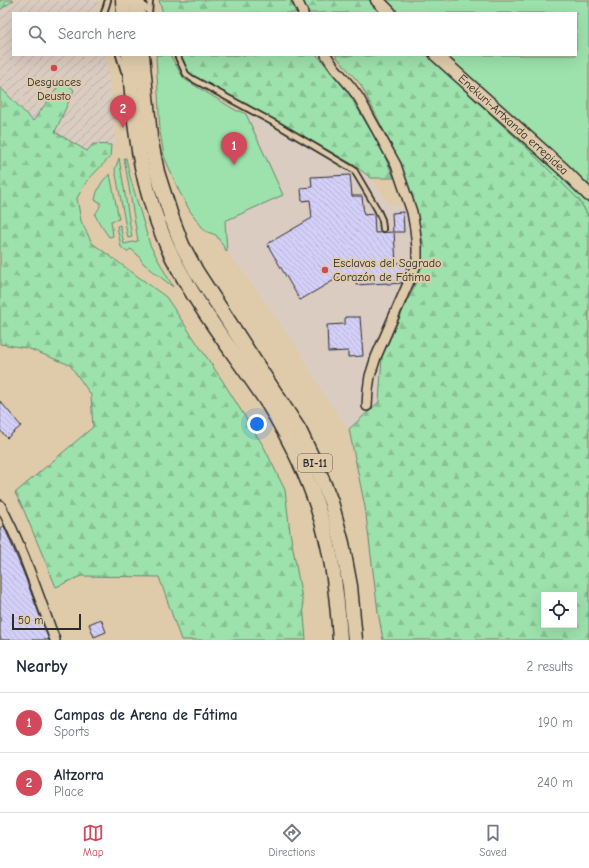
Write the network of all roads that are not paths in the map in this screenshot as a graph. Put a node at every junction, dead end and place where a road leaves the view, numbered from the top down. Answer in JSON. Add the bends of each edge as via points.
{"nodes":[{"id":1,"x":108,"y":0,"type":"edge"},
{"id":2,"x":123,"y":0,"type":"edge"},
{"id":3,"x":136,"y":0,"type":"edge"},
{"id":4,"x":141,"y":0,"type":"edge"},
{"id":5,"x":150,"y":0,"type":"edge"},
{"id":6,"x":297,"y":0,"type":"edge"},
{"id":7,"x":377,"y":0,"type":"edge"},
{"id":8,"x":104,"y":12,"type":"edge"},
{"id":9,"x":124,"y":12,"type":"edge"},
{"id":10,"x":138,"y":12,"type":"edge"},
{"id":11,"x":148,"y":12,"type":"edge"},
{"id":12,"x":149,"y":12,"type":"edge"},
{"id":13,"x":303,"y":12,"type":"edge"},
{"id":14,"x":389,"y":12,"type":"edge"},
{"id":15,"x":119,"y":56,"type":"edge"},
{"id":16,"x":139,"y":56,"type":"edge"},
{"id":17,"x":177,"y":56,"type":"edge"},
{"id":18,"x":327,"y":56,"type":"edge"},
{"id":19,"x":437,"y":56,"type":"edge"},
{"id":20,"x":132,"y":97,"type":"junction"},
{"id":21,"x":589,"y":195,"type":"edge"},
{"id":22,"x":383,"y":230,"type":"dead end"},
{"id":23,"x":367,"y":406,"type":"dead end"},
{"id":24,"x":0,"y":504,"type":"edge"},
{"id":25,"x":55,"y":640,"type":"edge"},
{"id":26,"x":340,"y":640,"type":"edge"},
{"id":27,"x":355,"y":640,"type":"edge"}],
"edges":[{"from":1,"to":8,"type":"lane"},
{"from":2,"to":9,"type":"main road"},
{"from":3,"to":10,"type":"main road"},
{"from":4,"to":11,"type":"lane"},
{"from":5,"to":12,"type":"lane"},
{"from":6,"to":13,"type":"street"},
{"from":7,"to":14,"type":"street"},
{"from":15,"to":20,"type":"lane"},
{"from":16,"to":20,"type":"main road","number":"BI-11"},
{"from":16,"to":27,"type":"main road","number":"BI-11","via":[[157,172],[171,216],[196,271],[299,430],[319,472],[331,502],[342,543],[350,586]]},
{"from":17,"to":22,"type":"lane","via":[[186,74],[191,78],[354,170],[377,209]]},
{"from":18,"to":23,"type":"street","via":[[359,98],[396,165],[412,212],[415,230],[417,263],[376,357],[370,376]]},
{"from":19,"to":21,"type":"street","name":"Enekuri-Artxanda errepidea"},
{"from":20,"to":26,"type":"main road","number":"BI-11","via":[[144,177],[155,215],[170,252],[204,311],[290,441],[306,477],[328,546],[336,588]]},
{"from":24,"to":25,"type":"street","via":[[20,548]]}]}
